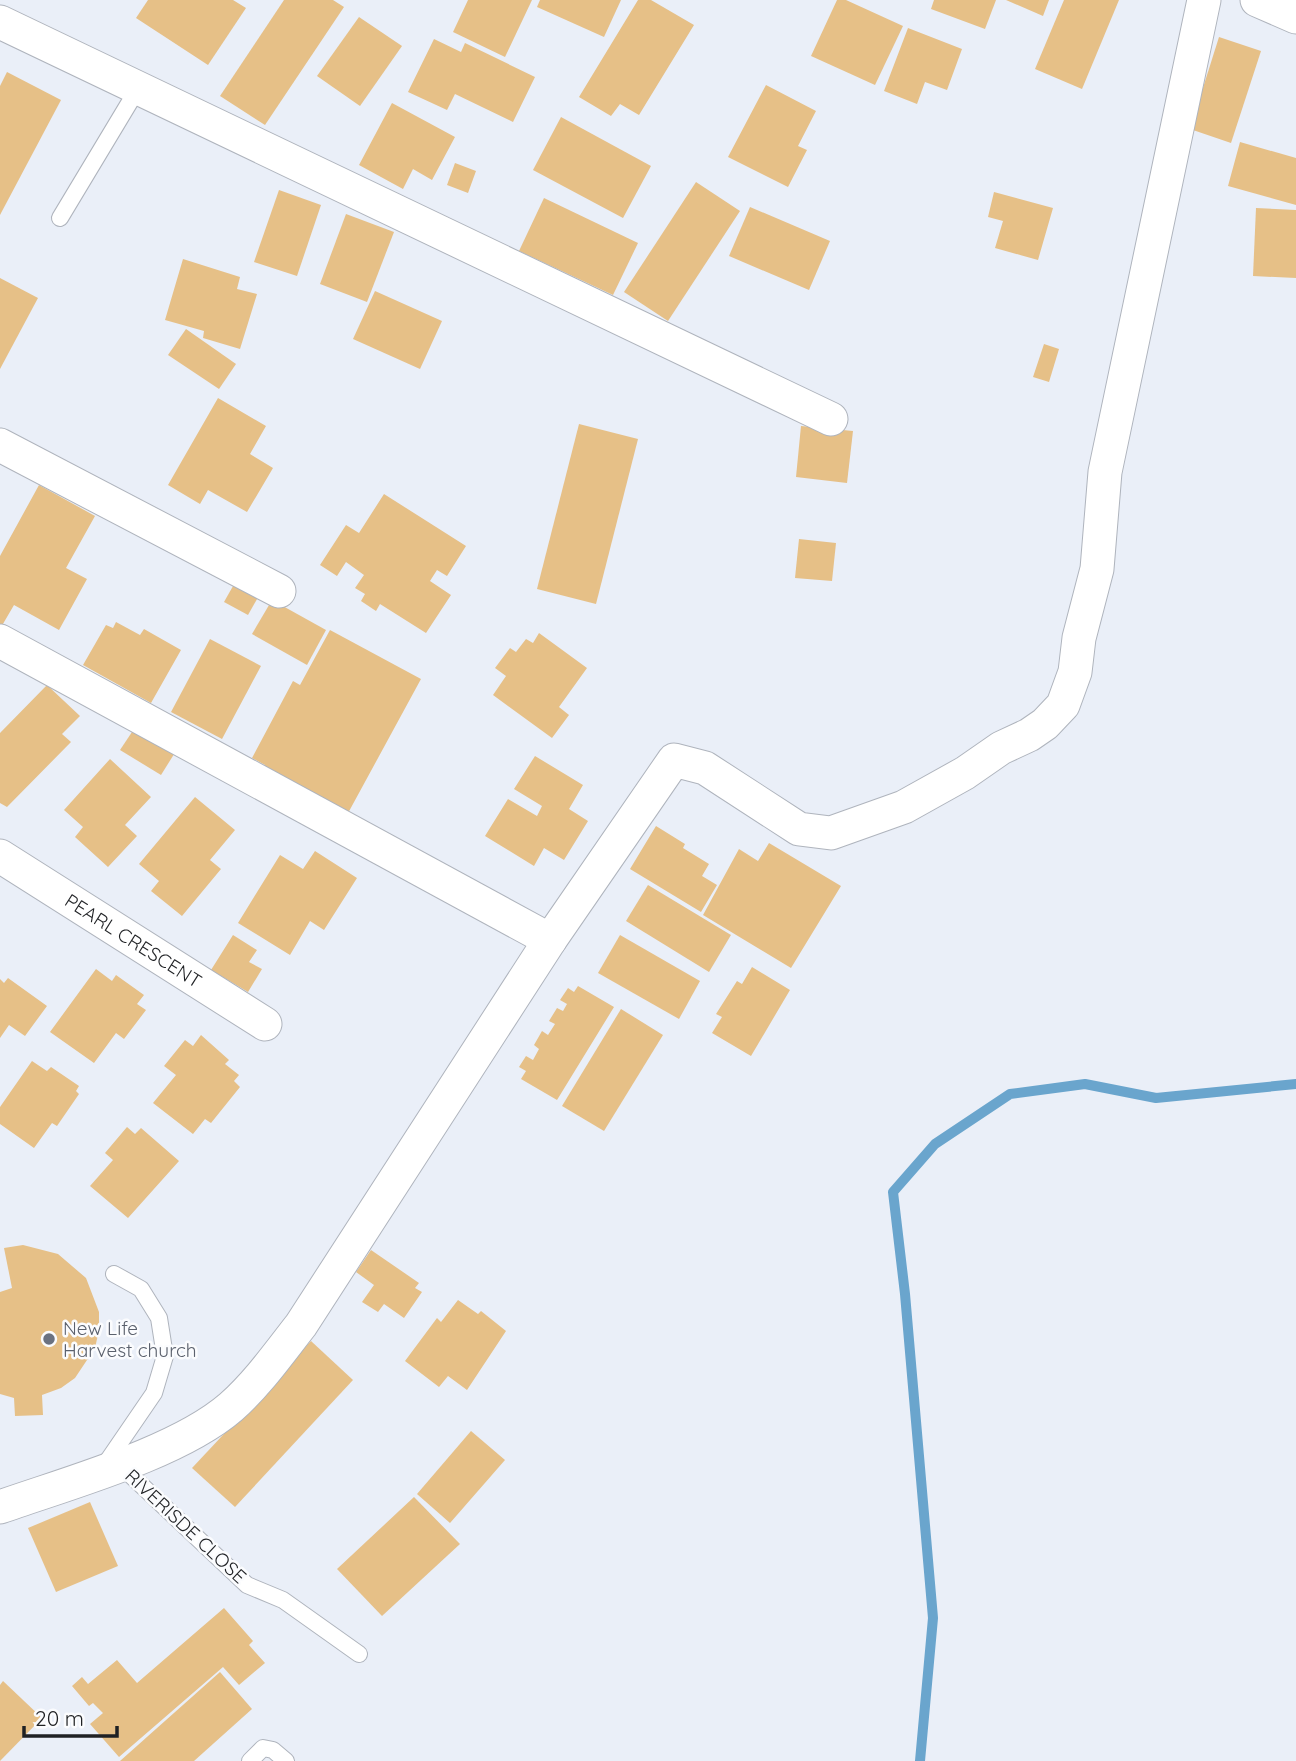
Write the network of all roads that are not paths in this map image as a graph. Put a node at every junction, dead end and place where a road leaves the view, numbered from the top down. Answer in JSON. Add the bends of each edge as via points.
{"nodes":[{"id":1,"x":1204,"y":0,"type":"edge"},
{"id":2,"x":1257,"y":0,"type":"edge"},
{"id":3,"x":1296,"y":17,"type":"edge"},
{"id":4,"x":0,"y":22,"type":"edge"},
{"id":5,"x":137,"y":90,"type":"junction"},
{"id":6,"x":60,"y":218,"type":"dead end"},
{"id":7,"x":831,"y":419,"type":"dead end"},
{"id":8,"x":0,"y":445,"type":"edge"},
{"id":9,"x":279,"y":591,"type":"dead end"},
{"id":10,"x":0,"y":641,"type":"edge"},
{"id":11,"x":0,"y":856,"type":"edge"},
{"id":12,"x":550,"y":940,"type":"junction"},
{"id":13,"x":265,"y":1024,"type":"dead end"},
{"id":14,"x":114,"y":1274,"type":"dead end"},
{"id":15,"x":109,"y":1467,"type":"junction"},
{"id":16,"x":0,"y":1507,"type":"edge"},
{"id":17,"x":359,"y":1654,"type":"dead end"},
{"id":18,"x":250,"y":1761,"type":"edge"},
{"id":19,"x":286,"y":1761,"type":"edge"}],
"edges":[{"from":1,"to":12,"type":"street","via":[[1105,472],[1097,569],[1075,672],[1063,705],[1029,735],[904,807],[831,833],[799,829],[705,768],[674,760]]},
{"from":2,"to":3,"type":"street"},
{"from":4,"to":5,"type":"street"},
{"from":5,"to":6,"type":"lane"},
{"from":5,"to":7,"type":"street"},
{"from":8,"to":9,"type":"street"},
{"from":10,"to":12,"type":"street"},
{"from":11,"to":13,"type":"street","name":"PEARL CRESCENT"},
{"from":12,"to":15,"type":"street","via":[[301,1325],[261,1375],[231,1407],[189,1436]]},
{"from":14,"to":15,"type":"lane","via":[[141,1289],[153,1308],[165,1356],[155,1393]]},
{"from":15,"to":16,"type":"street"},
{"from":15,"to":17,"type":"lane","name":"RIVERISDE CLOSE","via":[[247,1585],[283,1600]]},
{"from":18,"to":19,"type":"lane","via":[[263,1748]]}]}
